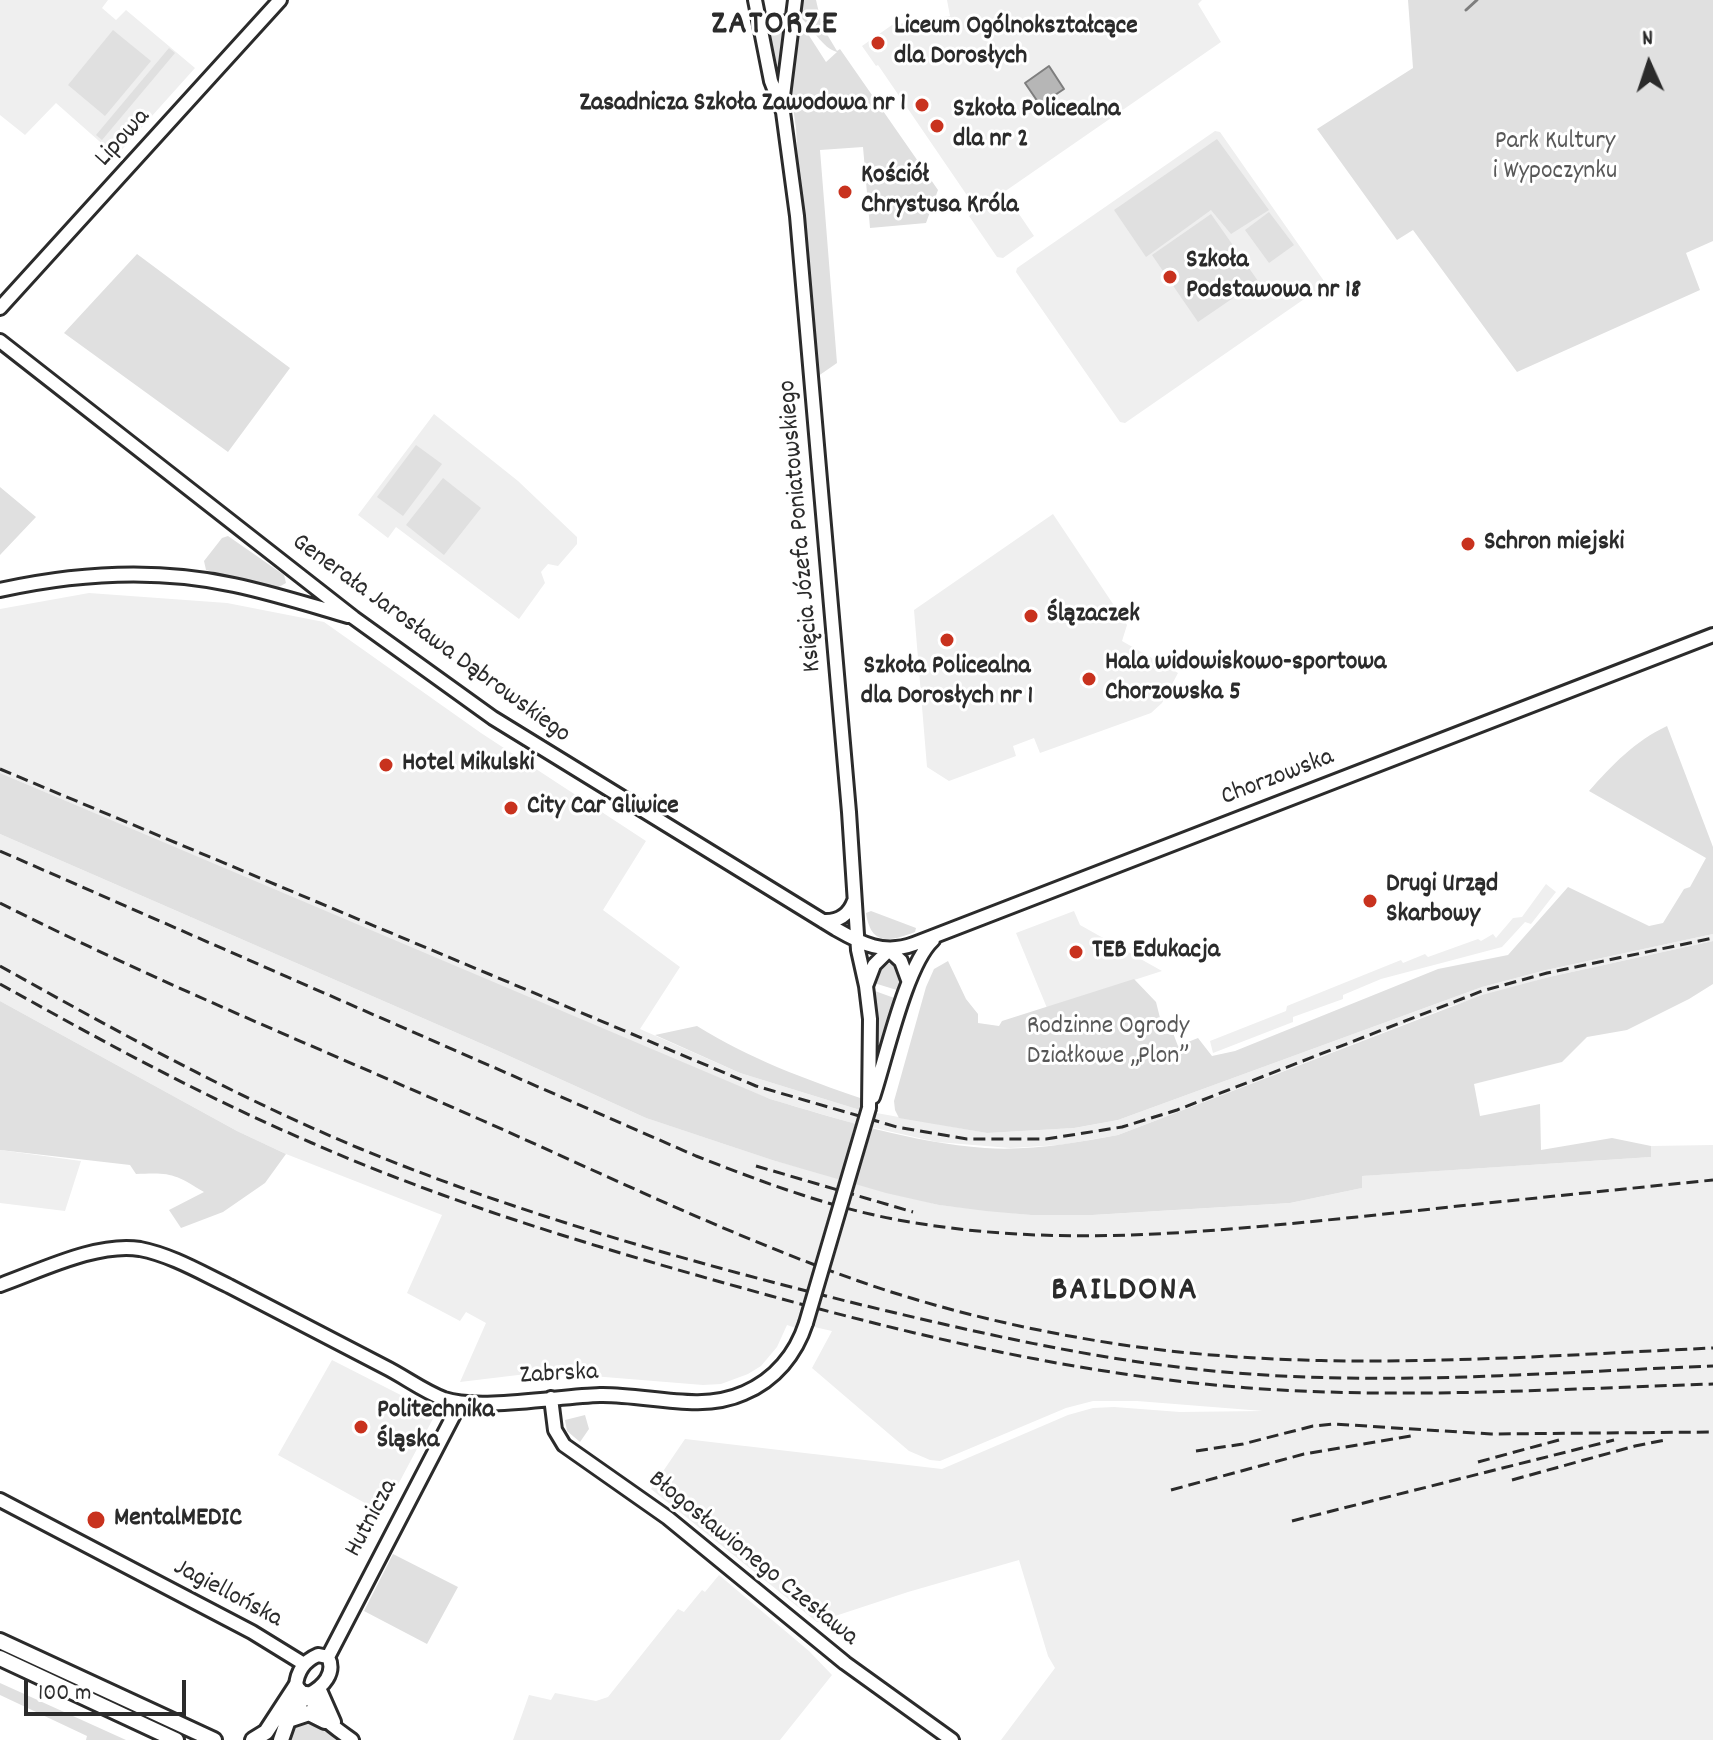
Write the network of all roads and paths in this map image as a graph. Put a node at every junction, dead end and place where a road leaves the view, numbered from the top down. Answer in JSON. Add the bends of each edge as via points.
{"nodes":[{"id":1,"x":280,"y":0,"type":"edge"},
{"id":2,"x":755,"y":0,"type":"edge"},
{"id":3,"x":795,"y":0,"type":"edge"},
{"id":4,"x":792,"y":21,"type":"junction"},
{"id":5,"x":760,"y":27,"type":"junction"},
{"id":6,"x":782,"y":109,"type":"junction"},
{"id":7,"x":0,"y":308,"type":"edge"},
{"id":8,"x":0,"y":341,"type":"edge"},
{"id":9,"x":0,"y":590,"type":"edge"},
{"id":10,"x":354,"y":618,"type":"junction"},
{"id":11,"x":1713,"y":635,"type":"edge"},
{"id":12,"x":855,"y":896,"type":"junction"},
{"id":13,"x":823,"y":921,"type":"junction"},
{"id":14,"x":940,"y":934,"type":"junction"},
{"id":15,"x":857,"y":941,"type":"junction"},
{"id":16,"x":889,"y":950,"type":"junction"},
{"id":17,"x":908,"y":983,"type":"junction"},
{"id":18,"x":866,"y":986,"type":"junction"},
{"id":19,"x":869,"y":1108,"type":"junction"},
{"id":20,"x":0,"y":1285,"type":"edge"},
{"id":21,"x":551,"y":1398,"type":"junction"},
{"id":22,"x":460,"y":1403,"type":"junction"},
{"id":23,"x":0,"y":1500,"type":"edge"},
{"id":24,"x":0,"y":1641,"type":"edge"},
{"id":25,"x":328,"y":1657,"type":"junction"},
{"id":26,"x":0,"y":1658,"type":"edge"},
{"id":27,"x":304,"y":1664,"type":"junction"},
{"id":28,"x":308,"y":1691,"type":"junction"},
{"id":29,"x":288,"y":1720,"type":"junction"},
{"id":30,"x":331,"y":1724,"type":"junction"},
{"id":31,"x":211,"y":1739,"type":"edge"},
{"id":32,"x":176,"y":1740,"type":"edge"},
{"id":33,"x":227,"y":1740,"type":"edge"},
{"id":34,"x":253,"y":1740,"type":"edge"},
{"id":35,"x":281,"y":1740,"type":"edge"},
{"id":36,"x":352,"y":1740,"type":"edge"},
{"id":37,"x":952,"y":1740,"type":"edge"}],
"edges":[{"from":1,"to":7,"type":"street","name":"Lipowa"},
{"from":2,"to":5,"type":"street","name":"Księcia Józefa Poniatowskiego"},
{"from":3,"to":4,"type":"street","name":"Księcia Józefa Poniatowskiego"},
{"from":4,"to":5,"type":"street"},
{"from":4,"to":6,"type":"street","name":"Księcia Józefa Poniatowskiego"},
{"from":5,"to":6,"type":"street","name":"Księcia Józefa Poniatowskiego"},
{"from":6,"to":12,"type":"street","name":"Księcia Józefa Poniatowskiego","via":[[797,216]]},
{"from":8,"to":10,"type":"street","name":"Generała Jarosława Dąbrowskiego"},
{"from":9,"to":10,"type":"street","via":[[118,573],[186,577],[233,584]]},
{"from":10,"to":13,"type":"street","name":"Generała Jarosława Dąbrowskiego","via":[[531,744]]},
{"from":11,"to":14,"type":"street","name":"Chorzowska"},
{"from":12,"to":13,"type":"street","via":[[847,914]]},
{"from":12,"to":15,"type":"street","name":"Księcia Józefa Poniatowskiego"},
{"from":13,"to":15,"type":"street","name":"Generała Jarosława Dąbrowskiego"},
{"from":14,"to":16,"type":"street","name":"Chorzowska"},
{"from":14,"to":17,"type":"street","name":"Zabrska","via":[[925,948]]},
{"from":15,"to":16,"type":"street"},
{"from":15,"to":18,"type":"street","name":"Zabrska"},
{"from":16,"to":17,"type":"street","via":[[905,968]]},
{"from":16,"to":18,"type":"street","via":[[874,965]]},
{"from":17,"to":19,"type":"street","name":"Zabrska"},
{"from":18,"to":19,"type":"street","name":"Zabrska"},
{"from":19,"to":21,"type":"street","name":"Zabrska","bridge":true,"via":[[801,1339],[782,1368],[756,1388],[705,1402],[610,1395]]},
{"from":20,"to":22,"type":"street","name":"Zabrska","via":[[102,1251],[155,1253]]},
{"from":21,"to":22,"type":"street","name":"Zabrska"},
{"from":21,"to":37,"type":"street","name":"Błogosławionego Czesława","via":[[555,1430],[564,1445],[668,1518],[845,1663]]},
{"from":22,"to":25,"type":"street","name":"Hutnicza"},
{"from":23,"to":27,"type":"street","name":"Jagiellońska"},
{"from":24,"to":31,"type":"main road"},
{"from":25,"to":27,"type":"street","via":[[318,1655]]},
{"from":25,"to":28,"type":"street","name":"Hutnicza","via":[[331,1671]]},
{"from":26,"to":32,"type":"main road"},
{"from":27,"to":28,"type":"street","via":[[298,1673]]},
{"from":28,"to":29,"type":"main road"},
{"from":28,"to":30,"type":"street","via":[[313,1706]]},
{"from":28,"to":34,"type":"main road"},
{"from":29,"to":30,"type":"main road","via":[[309,1713]]},
{"from":29,"to":35,"type":"main road"},
{"from":30,"to":36,"type":"street"},
{"from":31,"to":33,"type":"main road"}]}
